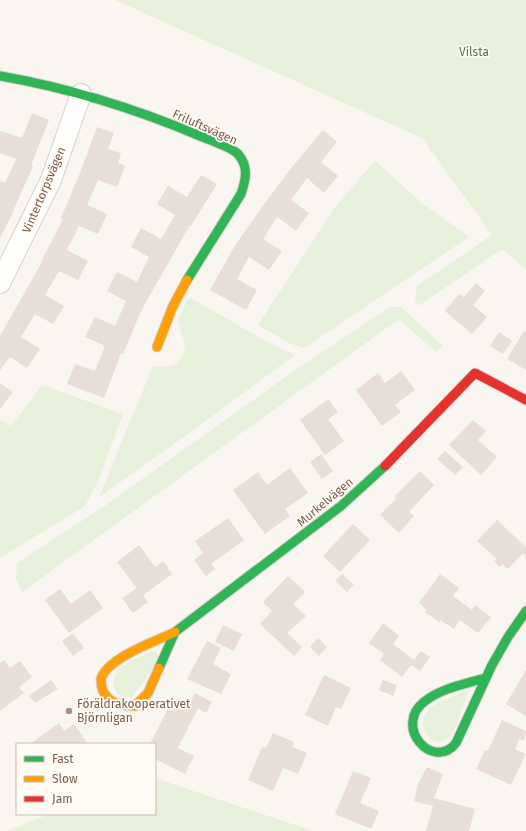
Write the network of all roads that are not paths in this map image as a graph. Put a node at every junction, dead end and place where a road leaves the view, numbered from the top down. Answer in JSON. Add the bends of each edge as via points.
{"nodes":[{"id":1,"x":0,"y":76,"type":"edge"},
{"id":2,"x":81,"y":94,"type":"junction"},
{"id":3,"x":0,"y":283,"type":"edge"},
{"id":4,"x":157,"y":347,"type":"dead end"},
{"id":5,"x":526,"y":400,"type":"edge"},
{"id":6,"x":526,"y":611,"type":"edge"},
{"id":7,"x":175,"y":632,"type":"junction"},
{"id":8,"x":485,"y":678,"type":"junction"}],
"edges":[{"from":1,"to":2,"type":"street","name":"Friluftsvägen","via":[[46,84]]},
{"from":2,"to":3,"type":"street","name":"Vintertorpsvägen","via":[[51,180]]},
{"from":2,"to":4,"type":"street","name":"Friluftsvägen","via":[[174,125],[218,143],[237,153],[245,165],[246,179],[241,194],[177,297]]},
{"from":5,"to":7,"type":"street","name":"Murkelvägen","via":[[475,373],[384,467],[341,506]]},
{"from":6,"to":8,"type":"street"},
{"from":7,"to":7,"type":"street","name":"Murkelvägen","via":[[148,693],[135,706],[120,706],[107,699],[101,687],[102,675],[109,665]]},
{"from":8,"to":8,"type":"street","via":[[457,741],[449,750],[438,752],[427,749],[417,742],[412,731],[413,718],[428,698]]}]}
